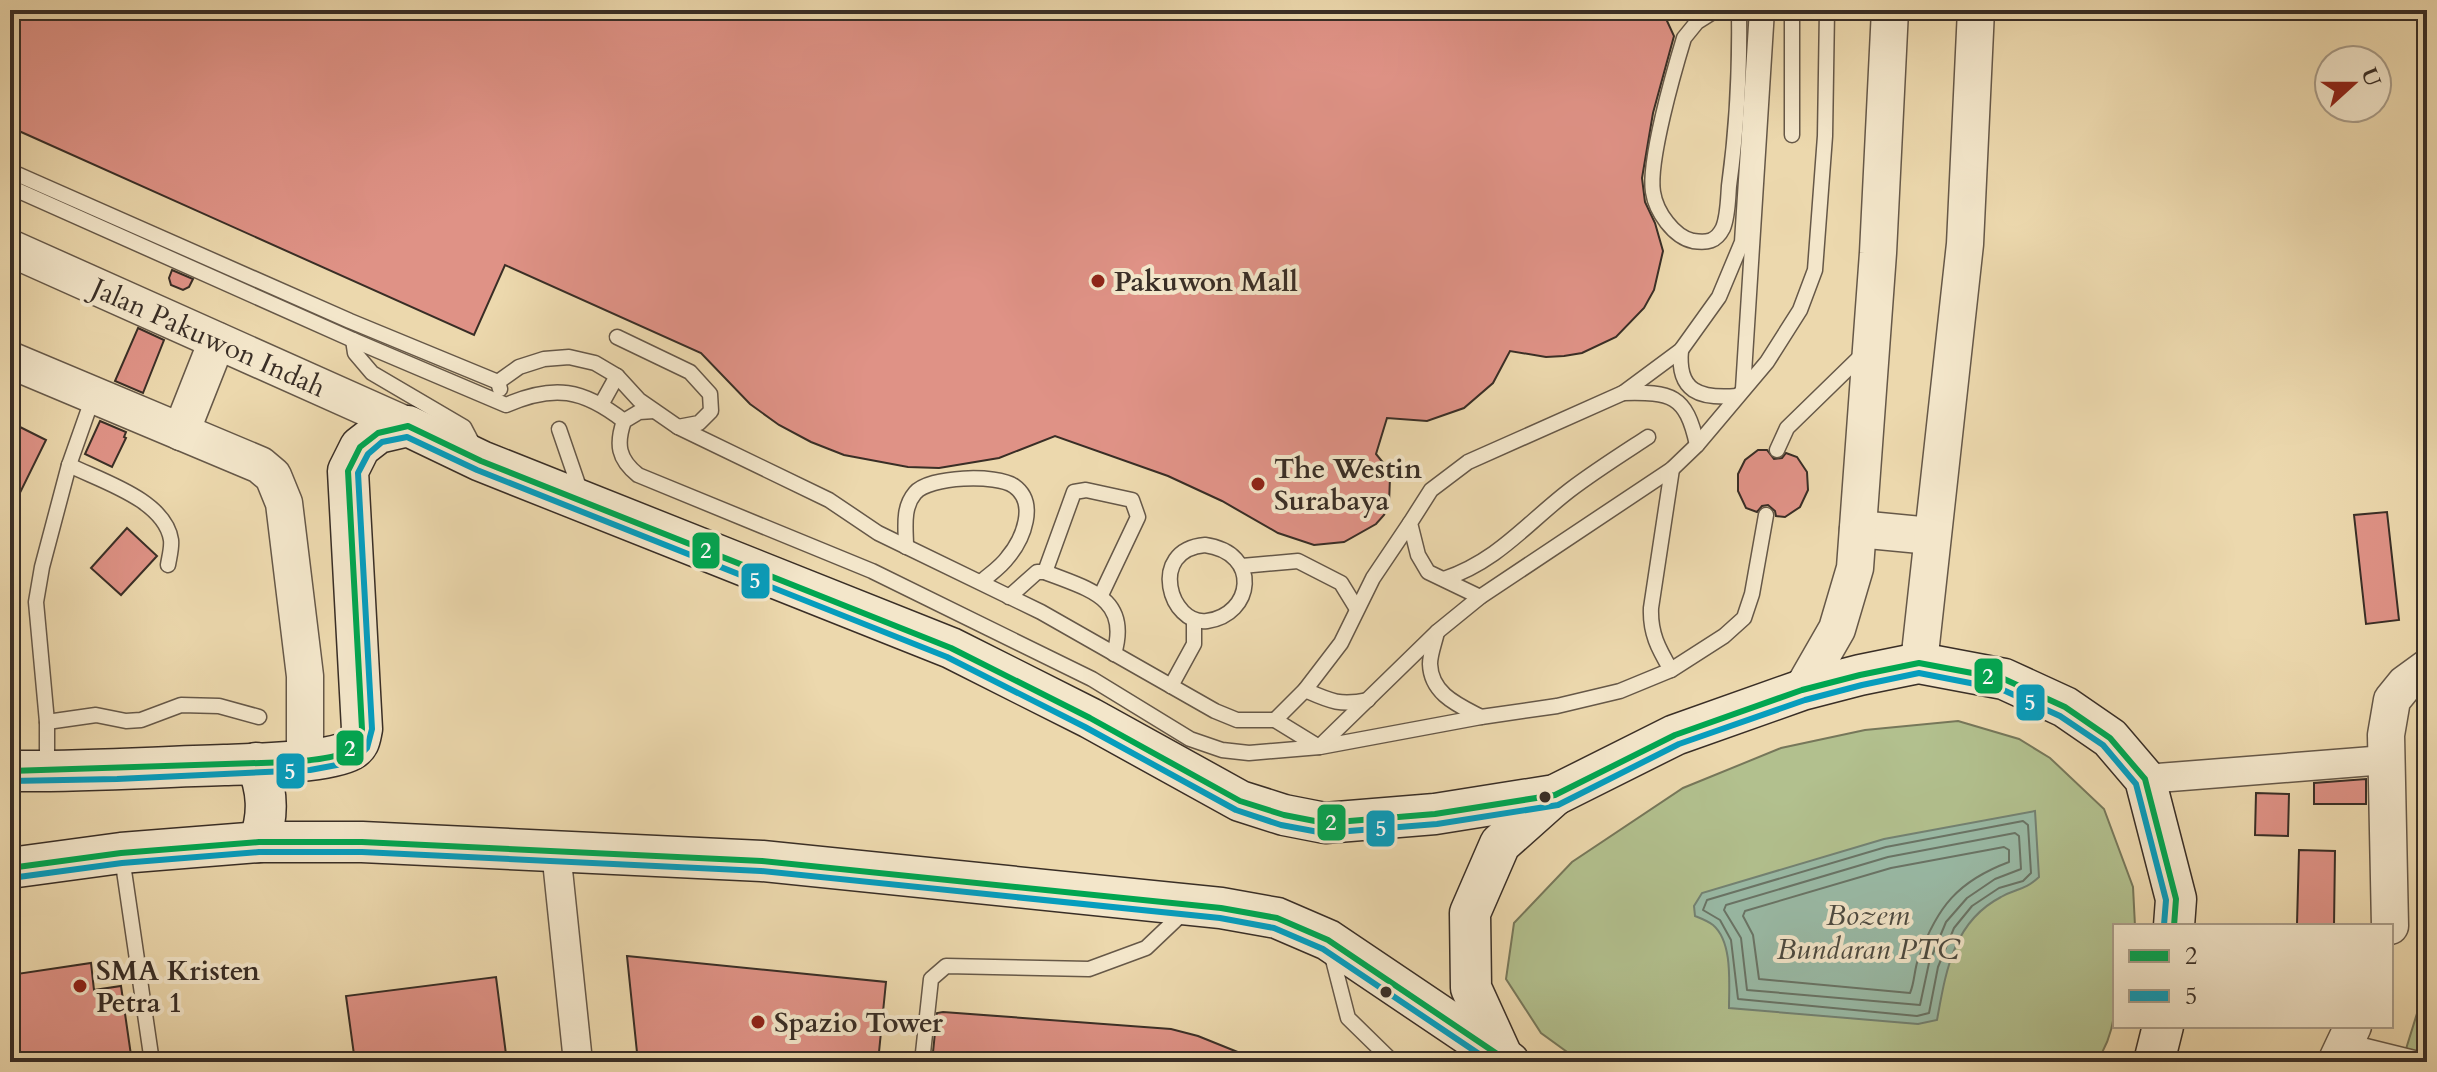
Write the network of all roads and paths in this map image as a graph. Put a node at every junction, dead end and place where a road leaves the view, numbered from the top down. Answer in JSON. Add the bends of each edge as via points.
{"nodes":[{"id":1,"x":1716,"y":10,"type":"edge"},
{"id":2,"x":1739,"y":10,"type":"edge"},
{"id":3,"x":1757,"y":10,"type":"edge"},
{"id":4,"x":1767,"y":10,"type":"edge"},
{"id":5,"x":1792,"y":10,"type":"edge"},
{"id":6,"x":1827,"y":10,"type":"edge"},
{"id":7,"x":1890,"y":10,"type":"edge"},
{"id":8,"x":1976,"y":10,"type":"edge"},
{"id":9,"x":1792,"y":135,"type":"dead end"},
{"id":10,"x":10,"y":171,"type":"edge"},
{"id":11,"x":10,"y":187,"type":"edge"},
{"id":12,"x":10,"y":248,"type":"edge"},
{"id":13,"x":617,"y":337,"type":"dead end"},
{"id":14,"x":353,"y":340,"type":"junction"},
{"id":15,"x":217,"y":341,"type":"junction"},
{"id":16,"x":1871,"y":346,"type":"junction"},
{"id":17,"x":1681,"y":350,"type":"junction"},
{"id":18,"x":10,"y":360,"type":"edge"},
{"id":19,"x":617,"y":376,"type":"junction"},
{"id":20,"x":498,"y":382,"type":"junction"},
{"id":21,"x":1623,"y":393,"type":"junction"},
{"id":22,"x":1740,"y":393,"type":"junction"},
{"id":23,"x":94,"y":396,"type":"junction"},
{"id":24,"x":602,"y":403,"type":"junction"},
{"id":25,"x":506,"y":405,"type":"junction"},
{"id":26,"x":654,"y":411,"type":"junction"},
{"id":27,"x":624,"y":421,"type":"junction"},
{"id":28,"x":408,"y":426,"type":"junction"},
{"id":29,"x":678,"y":427,"type":"junction"},
{"id":30,"x":559,"y":429,"type":"dead end"},
{"id":31,"x":181,"y":432,"type":"junction"},
{"id":32,"x":1648,"y":437,"type":"dead end"},
{"id":33,"x":1697,"y":445,"type":"junction"},
{"id":34,"x":1777,"y":450,"type":"dead end"},
{"id":35,"x":481,"y":461,"type":"junction"},
{"id":36,"x":69,"y":465,"type":"junction"},
{"id":37,"x":1672,"y":469,"type":"junction"},
{"id":38,"x":585,"y":502,"type":"junction"},
{"id":39,"x":1766,"y":515,"type":"dead end"},
{"id":40,"x":1410,"y":523,"type":"junction"},
{"id":41,"x":1858,"y":529,"type":"junction"},
{"id":42,"x":1931,"y":536,"type":"junction"},
{"id":43,"x":906,"y":547,"type":"junction"},
{"id":44,"x":168,"y":565,"type":"dead end"},
{"id":45,"x":1242,"y":566,"type":"junction"},
{"id":46,"x":1045,"y":572,"type":"junction"},
{"id":47,"x":1444,"y":579,"type":"junction"},
{"id":48,"x":981,"y":582,"type":"junction"},
{"id":49,"x":1101,"y":595,"type":"junction"},
{"id":50,"x":1009,"y":597,"type":"junction"},
{"id":51,"x":1480,"y":597,"type":"junction"},
{"id":52,"x":1357,"y":609,"type":"junction"},
{"id":53,"x":1194,"y":620,"type":"junction"},
{"id":54,"x":1437,"y":632,"type":"junction"},
{"id":55,"x":1114,"y":654,"type":"junction"},
{"id":56,"x":1919,"y":663,"type":"junction"},
{"id":57,"x":2427,"y":668,"type":"edge"},
{"id":58,"x":1671,"y":670,"type":"junction"},
{"id":59,"x":1171,"y":686,"type":"junction"},
{"id":60,"x":1305,"y":690,"type":"junction"},
{"id":61,"x":1802,"y":690,"type":"junction"},
{"id":62,"x":1368,"y":699,"type":"junction"},
{"id":63,"x":259,"y":717,"type":"dead end"},
{"id":64,"x":1481,"y":717,"type":"junction"},
{"id":65,"x":1275,"y":720,"type":"junction"},
{"id":66,"x":47,"y":722,"type":"junction"},
{"id":67,"x":1320,"y":747,"type":"junction"},
{"id":68,"x":305,"y":760,"type":"junction"},
{"id":69,"x":2385,"y":760,"type":"junction"},
{"id":70,"x":256,"y":763,"type":"junction"},
{"id":71,"x":28,"y":771,"type":"edge"},
{"id":72,"x":2145,"y":779,"type":"junction"},
{"id":73,"x":1555,"y":795,"type":"junction"},
{"id":74,"x":259,"y":842,"type":"junction"},
{"id":75,"x":556,"y":851,"type":"junction"},
{"id":76,"x":121,"y":853,"type":"junction"},
{"id":77,"x":10,"y":868,"type":"edge"},
{"id":78,"x":1192,"y":905,"type":"junction"},
{"id":79,"x":2174,"y":924,"type":"edge"},
{"id":80,"x":2390,"y":924,"type":"edge"},
{"id":81,"x":1328,"y":940,"type":"junction"},
{"id":82,"x":2162,"y":1028,"type":"edge"},
{"id":83,"x":2345,"y":1043,"type":"edge"},
{"id":84,"x":1506,"y":1059,"type":"edge"},
{"id":85,"x":2427,"y":1061,"type":"edge"},
{"id":86,"x":152,"y":1062,"type":"edge"},
{"id":87,"x":578,"y":1062,"type":"edge"},
{"id":88,"x":922,"y":1062,"type":"edge"},
{"id":89,"x":1393,"y":1062,"type":"edge"},
{"id":90,"x":2154,"y":1062,"type":"edge"}],
"edges":[{"from":1,"to":2,"type":"lane","via":[[1684,38],[1654,161],[1658,208],[1684,239],[1706,243],[1717,238],[1724,225],[1733,161]]},
{"from":3,"to":17,"type":"lane","via":[[1742,242],[1719,297]]},
{"from":4,"to":22,"type":"lane"},
{"from":5,"to":9,"type":"lane"},
{"from":6,"to":22,"type":"lane","via":[[1815,270],[1800,310]]},
{"from":7,"to":16,"type":"street"},
{"from":8,"to":42,"type":"street","via":[[1965,244]]},
{"from":10,"to":20,"type":"lane"},
{"from":11,"to":14,"type":"lane"},
{"from":12,"to":15,"type":"street","name":"Jalan Pakuwon Indah"},
{"from":13,"to":29,"type":"lane","via":[[690,372],[710,394],[711,411],[699,423]]},
{"from":14,"to":25,"type":"lane"},
{"from":14,"to":35,"type":"lane","via":[[355,353],[372,373],[464,427]]},
{"from":15,"to":28,"type":"street","name":"Jalan Pakuwon Indah"},
{"from":15,"to":31,"type":"street"},
{"from":16,"to":34,"type":"lane","via":[[1794,420]]},
{"from":16,"to":41,"type":"street"},
{"from":17,"to":21,"type":"lane"},
{"from":17,"to":22,"type":"lane","via":[[1681,374],[1694,391],[1711,397]]},
{"from":18,"to":23,"type":"street"},
{"from":19,"to":20,"type":"lane","via":[[569,357],[519,367]]},
{"from":19,"to":24,"type":"lane"},
{"from":19,"to":26,"type":"lane"},
{"from":20,"to":25,"type":"lane"},
{"from":21,"to":33,"type":"lane","via":[[1675,398]]},
{"from":21,"to":40,"type":"lane","via":[[1468,462],[1431,490]]},
{"from":22,"to":33,"type":"lane"},
{"from":23,"to":31,"type":"street"},
{"from":23,"to":36,"type":"lane"},
{"from":24,"to":25,"type":"lane","via":[[554,391]]},
{"from":24,"to":27,"type":"lane"},
{"from":26,"to":27,"type":"lane"},
{"from":26,"to":29,"type":"lane"},
{"from":27,"to":67,"type":"lane","via":[[618,448],[625,465],[638,475],[872,571],[1092,679],[1190,739],[1249,753]]},
{"from":28,"to":35,"type":"main road"},
{"from":28,"to":68,"type":"main road","via":[[378,433],[360,447],[348,471],[359,742],[347,752]]},
{"from":29,"to":43,"type":"lane","via":[[829,500]]},
{"from":30,"to":38,"type":"lane"},
{"from":31,"to":68,"type":"street","via":[[260,465],[279,489],[305,676]]},
{"from":32,"to":47,"type":"lane","via":[[1571,489],[1480,564]]},
{"from":33,"to":37,"type":"lane"},
{"from":35,"to":38,"type":"main road"},
{"from":36,"to":44,"type":"lane","via":[[148,504],[172,541]]},
{"from":36,"to":66,"type":"lane","via":[[36,602]]},
{"from":37,"to":51,"type":"lane"},
{"from":37,"to":58,"type":"lane","via":[[1650,627]]},
{"from":38,"to":73,"type":"main road","via":[[951,648],[1240,801],[1284,815],[1325,823],[1435,814]]},
{"from":39,"to":58,"type":"lane","via":[[1744,618]]},
{"from":40,"to":47,"type":"lane","via":[[1428,572]]},
{"from":40,"to":52,"type":"lane"},
{"from":41,"to":42,"type":"street"},
{"from":41,"to":61,"type":"street","via":[[1855,568],[1837,629]]},
{"from":42,"to":56,"type":"street"},
{"from":43,"to":48,"type":"lane"},
{"from":43,"to":48,"type":"lane","via":[[906,511],[915,493],[927,485],[971,478],[1012,484],[1023,495],[1027,520],[1009,557]]},
{"from":45,"to":52,"type":"lane","via":[[1298,561],[1341,583]]},
{"from":45,"to":53,"type":"lane","via":[[1246,580],[1235,607],[1208,621]]},
{"from":45,"to":53,"type":"lane","via":[[1219,547],[1190,546],[1178,554],[1171,567],[1173,597]]},
{"from":46,"to":49,"type":"lane"},
{"from":46,"to":49,"type":"lane","via":[[1074,492],[1132,500],[1138,517]]},
{"from":46,"to":50,"type":"lane","via":[[1037,572]]},
{"from":47,"to":51,"type":"lane"},
{"from":48,"to":50,"type":"lane"},
{"from":49,"to":55,"type":"lane","via":[[1116,622],[1119,639]]},
{"from":50,"to":55,"type":"lane"},
{"from":51,"to":54,"type":"lane"},
{"from":52,"to":60,"type":"lane","via":[[1341,643]]},
{"from":53,"to":59,"type":"lane","via":[[1194,644]]},
{"from":54,"to":62,"type":"lane"},
{"from":54,"to":64,"type":"lane","via":[[1430,665],[1436,685],[1447,700]]},
{"from":55,"to":59,"type":"lane"},
{"from":56,"to":61,"type":"main road"},
{"from":56,"to":72,"type":"main road","via":[[2004,679],[2065,707],[2110,738]]},
{"from":57,"to":69,"type":"street","via":[[2392,700]]},
{"from":58,"to":64,"type":"lane","via":[[1608,694]]},
{"from":59,"to":65,"type":"lane","via":[[1237,720]]},
{"from":60,"to":62,"type":"lane","via":[[1335,703]]},
{"from":60,"to":65,"type":"lane"},
{"from":61,"to":73,"type":"main road","via":[[1675,735]]},
{"from":62,"to":67,"type":"lane"},
{"from":63,"to":66,"type":"lane","via":[[219,706],[181,705],[141,720],[96,715]]},
{"from":64,"to":67,"type":"lane"},
{"from":65,"to":67,"type":"lane"},
{"from":66,"to":71,"type":"lane"},
{"from":68,"to":70,"type":"main road"},
{"from":69,"to":72,"type":"street"},
{"from":69,"to":80,"type":"street"},
{"from":70,"to":71,"type":"main road"},
{"from":70,"to":74,"type":"main road","via":[[266,795]]},
{"from":72,"to":79,"type":"main road","via":[[2176,899]]},
{"from":73,"to":84,"type":"main road","via":[[1500,844],[1470,913],[1471,988]]},
{"from":74,"to":75,"type":"main road"},
{"from":74,"to":76,"type":"main road"},
{"from":75,"to":78,"type":"main road","via":[[762,861]]},
{"from":75,"to":87,"type":"street"},
{"from":76,"to":77,"type":"main road"},
{"from":76,"to":86,"type":"lane"},
{"from":78,"to":81,"type":"main road","via":[[1277,918]]},
{"from":78,"to":88,"type":"lane","via":[[1146,948],[1089,969],[946,966],[931,979]]},
{"from":81,"to":84,"type":"main road"},
{"from":81,"to":89,"type":"lane","via":[[1348,1018]]},
{"from":82,"to":90,"type":"main road"},
{"from":83,"to":85,"type":"lane"}]}
